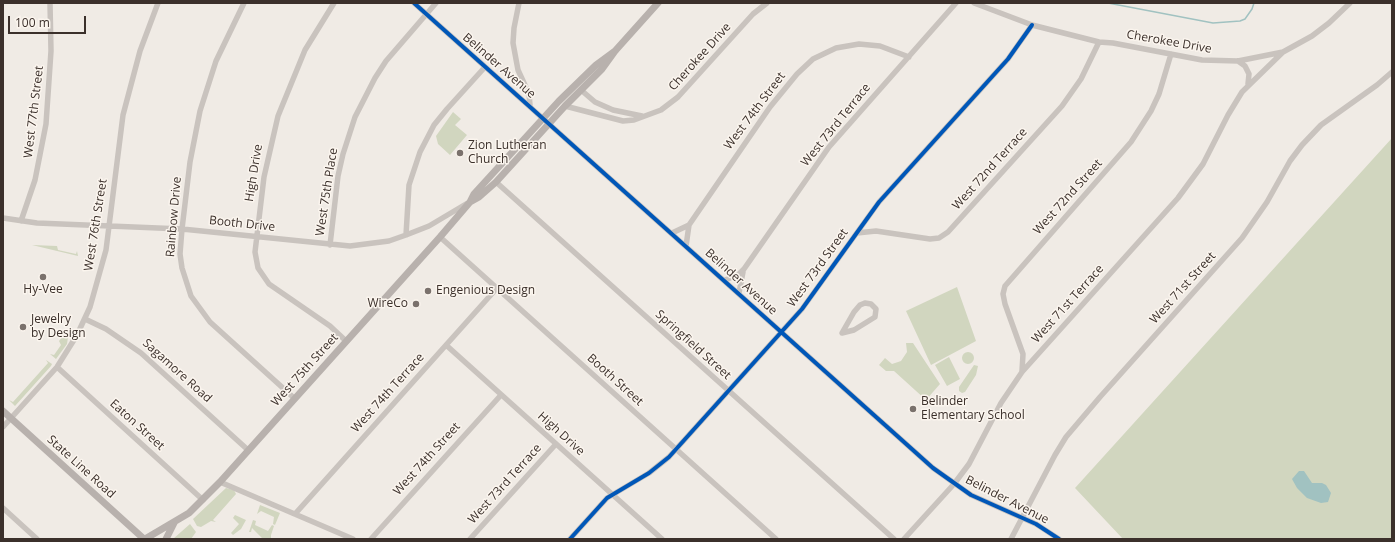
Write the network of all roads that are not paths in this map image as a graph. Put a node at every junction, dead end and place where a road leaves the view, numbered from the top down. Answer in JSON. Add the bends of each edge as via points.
{"nodes":[{"id":1,"x":50,"y":3,"type":"edge"},
{"id":2,"x":158,"y":3,"type":"edge"},
{"id":3,"x":244,"y":3,"type":"edge"},
{"id":4,"x":334,"y":3,"type":"edge"},
{"id":5,"x":414,"y":3,"type":"edge"},
{"id":6,"x":436,"y":3,"type":"edge"},
{"id":7,"x":519,"y":3,"type":"edge"},
{"id":8,"x":658,"y":3,"type":"edge"},
{"id":9,"x":767,"y":3,"type":"edge"},
{"id":10,"x":956,"y":3,"type":"edge"},
{"id":11,"x":974,"y":3,"type":"edge"},
{"id":12,"x":1348,"y":4,"type":"edge"},
{"id":13,"x":426,"y":14,"type":"junction"},
{"id":14,"x":1032,"y":25,"type":"junction"},
{"id":15,"x":1099,"y":42,"type":"junction"},
{"id":16,"x":615,"y":51,"type":"junction"},
{"id":17,"x":1283,"y":52,"type":"junction"},
{"id":18,"x":1171,"y":54,"type":"junction"},
{"id":19,"x":909,"y":57,"type":"junction"},
{"id":20,"x":1238,"y":62,"type":"junction"},
{"id":21,"x":485,"y":67,"type":"junction"},
{"id":22,"x":1392,"y":72,"type":"edge"},
{"id":23,"x":1248,"y":84,"type":"junction"},
{"id":24,"x":581,"y":90,"type":"junction"},
{"id":25,"x":530,"y":105,"type":"junction"},
{"id":26,"x":565,"y":106,"type":"junction"},
{"id":27,"x":642,"y":116,"type":"junction"},
{"id":28,"x":546,"y":121,"type":"junction"},
{"id":29,"x":496,"y":182,"type":"junction"},
{"id":30,"x":470,"y":202,"type":"junction"},
{"id":31,"x":3,"y":218,"type":"edge"},
{"id":32,"x":21,"y":221,"type":"junction"},
{"id":33,"x":689,"y":225,"type":"junction"},
{"id":34,"x":110,"y":226,"type":"junction"},
{"id":35,"x":182,"y":229,"type":"junction"},
{"id":36,"x":672,"y":233,"type":"junction"},
{"id":37,"x":857,"y":233,"type":"junction"},
{"id":38,"x":406,"y":235,"type":"junction"},
{"id":39,"x":256,"y":236,"type":"junction"},
{"id":40,"x":440,"y":237,"type":"junction"},
{"id":41,"x":330,"y":245,"type":"junction"},
{"id":42,"x":686,"y":246,"type":"junction"},
{"id":43,"x":744,"y":269,"type":"junction"},
{"id":44,"x":725,"y":280,"type":"junction"},
{"id":45,"x":497,"y":288,"type":"junction"},
{"id":46,"x":739,"y":293,"type":"junction"},
{"id":47,"x":85,"y":319,"type":"junction"},
{"id":48,"x":781,"y":332,"type":"junction"},
{"id":49,"x":842,"y":333,"type":"joint"},
{"id":50,"x":346,"y":341,"type":"junction"},
{"id":51,"x":446,"y":345,"type":"junction"},
{"id":52,"x":1023,"y":354,"type":"junction"},
{"id":53,"x":1035,"y":357,"type":"junction"},
{"id":54,"x":57,"y":367,"type":"junction"},
{"id":55,"x":1022,"y":372,"type":"junction"},
{"id":56,"x":728,"y":390,"type":"junction"},
{"id":57,"x":501,"y":395,"type":"junction"},
{"id":58,"x":294,"y":398,"type":"junction"},
{"id":59,"x":3,"y":411,"type":"edge"},
{"id":60,"x":11,"y":418,"type":"junction"},
{"id":61,"x":3,"y":427,"type":"edge"},
{"id":62,"x":556,"y":444,"type":"junction"},
{"id":63,"x":675,"y":449,"type":"junction"},
{"id":64,"x":248,"y":450,"type":"junction"},
{"id":65,"x":220,"y":482,"type":"junction"},
{"id":66,"x":954,"y":484,"type":"junction"},
{"id":67,"x":612,"y":494,"type":"junction"},
{"id":68,"x":203,"y":500,"type":"junction"},
{"id":69,"x":3,"y":508,"type":"edge"},
{"id":70,"x":295,"y":514,"type":"junction"},
{"id":71,"x":1023,"y":518,"type":"junction"},
{"id":72,"x":175,"y":522,"type":"junction"},
{"id":73,"x":37,"y":539,"type":"edge"},
{"id":74,"x":145,"y":539,"type":"edge"},
{"id":75,"x":166,"y":539,"type":"edge"},
{"id":76,"x":353,"y":539,"type":"edge"},
{"id":77,"x":371,"y":539,"type":"edge"},
{"id":78,"x":470,"y":539,"type":"edge"},
{"id":79,"x":570,"y":539,"type":"edge"},
{"id":80,"x":662,"y":539,"type":"edge"},
{"id":81,"x":776,"y":539,"type":"edge"},
{"id":82,"x":894,"y":539,"type":"edge"},
{"id":83,"x":904,"y":539,"type":"edge"},
{"id":84,"x":1012,"y":539,"type":"edge"},
{"id":85,"x":1059,"y":539,"type":"edge"}],
"edges":[{"from":1,"to":32,"type":"street","name":"West 77th Street","via":[[51,51],[46,124],[35,180]]},
{"from":2,"to":34,"type":"street","name":"West 76th Street","via":[[140,50],[123,115]]},
{"from":3,"to":35,"type":"street","name":"Rainbow Drive","via":[[216,62],[202,106],[190,162]]},
{"from":4,"to":39,"type":"street","name":"High Drive","via":[[305,50],[283,100],[267,156]]},
{"from":5,"to":13,"type":"street","name":"Belinder Avenue"},
{"from":6,"to":13,"type":"street","name":"West 75th Place"},
{"from":7,"to":25,"type":"street","via":[[513,43],[518,70],[529,94]]},
{"from":8,"to":16,"type":"main road","name":"West 75th Street"},
{"from":9,"to":27,"type":"street","name":"Cherokee Drive","via":[[753,14],[671,103],[661,110]]},
{"from":10,"to":19,"type":"street","name":"West 73rd Terrace"},
{"from":11,"to":14,"type":"street","name":"Cherokee Drive"},
{"from":12,"to":17,"type":"street","name":"Cherokee Drive","via":[[1318,32]]},
{"from":13,"to":21,"type":"street","name":"Belinder Avenue"},
{"from":13,"to":41,"type":"street","name":"West 75th Place","via":[[386,61],[355,117],[338,176]]},
{"from":14,"to":15,"type":"street","name":"Cherokee Drive"},
{"from":14,"to":37,"type":"street","name":"West 73rd Street","via":[[1008,59],[880,202]]},
{"from":15,"to":18,"type":"street","name":"Cherokee Drive"},
{"from":15,"to":37,"type":"street","name":"West 72nd Terrace","via":[[1081,79],[1066,101],[948,232],[939,238],[930,239],[876,231]]},
{"from":16,"to":24,"type":"main road","name":"West 75th Street","via":[[602,69]]},
{"from":16,"to":28,"type":"main road","name":"West 75th Street","via":[[596,65]]},
{"from":17,"to":20,"type":"street","name":"Cherokee Drive"},
{"from":17,"to":23,"type":"street","name":"West 71st Terrace"},
{"from":18,"to":20,"type":"street","name":"Cherokee Drive","via":[[1202,60]]},
{"from":18,"to":52,"type":"street","name":"West 72nd Street","via":[[1159,94],[1131,142],[1004,286],[1005,304]]},
{"from":19,"to":33,"type":"street","name":"West 74th Street","via":[[880,46],[859,44],[836,48],[813,59],[770,106]]},
{"from":19,"to":43,"type":"street","name":"West 73rd Terrace","via":[[829,147]]},
{"from":20,"to":23,"type":"street","via":[[1247,70]]},
{"from":21,"to":25,"type":"street","name":"Belinder Avenue"},
{"from":21,"to":38,"type":"street","via":[[434,125],[420,152],[409,185]]},
{"from":22,"to":71,"type":"street","name":"West 71st Street","via":[[1321,125],[1302,145],[1242,238],[1071,432],[1055,455]]},
{"from":23,"to":53,"type":"street","name":"West 71st Terrace","via":[[1228,115],[1203,164],[1183,192]]},
{"from":24,"to":26,"type":"main road","name":"West 75th Street"},
{"from":24,"to":27,"type":"street","name":"Cherokee Drive","via":[[595,102],[613,110]]},
{"from":25,"to":28,"type":"street","name":"Belinder Avenue"},
{"from":26,"to":27,"type":"street","name":"Cherokee Drive","via":[[623,121]]},
{"from":26,"to":28,"type":"main road","name":"West 75th Street"},
{"from":28,"to":29,"type":"main road","name":"West 75th Street"},
{"from":28,"to":30,"type":"main road","name":"West 75th Street","via":[[474,194]]},
{"from":28,"to":36,"type":"street","name":"Belinder Avenue"},
{"from":29,"to":30,"type":"main road","name":"West 75th Street","via":[[479,198]]},
{"from":29,"to":56,"type":"street","name":"Springfield Street"},
{"from":30,"to":38,"type":"street","name":"Booth Drive","via":[[429,226]]},
{"from":30,"to":40,"type":"main road","name":"West 75th Street"},
{"from":31,"to":32,"type":"street","name":"Booth Drive"},
{"from":32,"to":34,"type":"street","name":"Booth Drive"},
{"from":33,"to":36,"type":"street"},
{"from":33,"to":42,"type":"street","name":"West 74th Street"},
{"from":34,"to":35,"type":"street","name":"Booth Drive"},
{"from":34,"to":47,"type":"street","name":"West 76th Street","via":[[102,266]]},
{"from":35,"to":39,"type":"street","name":"Booth Drive"},
{"from":35,"to":58,"type":"street","name":"Rainbow Drive","via":[[182,268],[197,306],[210,322]]},
{"from":36,"to":42,"type":"street","name":"Belinder Avenue"},
{"from":37,"to":48,"type":"street","name":"West 73rd Street","via":[[817,290]]},
{"from":38,"to":41,"type":"street","name":"Booth Drive","via":[[372,244]]},
{"from":39,"to":41,"type":"street","name":"Booth Drive"},
{"from":39,"to":50,"type":"street","name":"High Drive","via":[[256,262],[265,279],[275,289],[330,326]]},
{"from":40,"to":45,"type":"street","name":"Booth Street"},
{"from":40,"to":50,"type":"main road","name":"West 75th Street"},
{"from":42,"to":44,"type":"street","name":"Belinder Avenue"},
{"from":43,"to":44,"type":"street","name":"West 73rd Terrace","via":[[738,275]]},
{"from":43,"to":46,"type":"street","name":"West 73rd Terrace"},
{"from":44,"to":46,"type":"street","name":"Belinder Avenue"},
{"from":45,"to":51,"type":"street","name":"West 74th Terrace"},
{"from":45,"to":63,"type":"street","name":"Booth Street"},
{"from":46,"to":48,"type":"street","name":"Belinder Avenue"},
{"from":47,"to":54,"type":"street","name":"West 76th Street"},
{"from":47,"to":64,"type":"street","name":"Sagamore Road","via":[[106,329],[141,353]]},
{"from":48,"to":56,"type":"street","name":"West 73rd Street"},
{"from":48,"to":66,"type":"street","name":"Belinder Avenue"},
{"from":49,"to":49,"type":"street","via":[[854,330],[873,319],[876,313],[874,307],[869,303],[860,304],[846,322]]},
{"from":50,"to":58,"type":"main road","name":"West 75th Street"},
{"from":51,"to":57,"type":"street","name":"High Drive"},
{"from":51,"to":70,"type":"street","name":"West 74th Terrace"},
{"from":52,"to":53,"type":"street"},
{"from":52,"to":55,"type":"street","name":"West 72nd Street"},
{"from":53,"to":55,"type":"street","name":"West 71st Terrace"},
{"from":54,"to":60,"type":"street","name":"West 76th Street"},
{"from":54,"to":68,"type":"street","name":"Eaton Street"},
{"from":55,"to":66,"type":"street","name":"West 71st Terrace","via":[[1001,403],[969,464]]},
{"from":56,"to":63,"type":"street","name":"West 73rd Street"},
{"from":56,"to":82,"type":"street","name":"Springfield Street"},
{"from":57,"to":62,"type":"street","name":"High Drive"},
{"from":57,"to":77,"type":"street","name":"West 74th Street"},
{"from":58,"to":64,"type":"main road","name":"West 75th Street"},
{"from":59,"to":60,"type":"main road","name":"State Line Road"},
{"from":60,"to":61,"type":"street","name":"West 76th Street"},
{"from":60,"to":74,"type":"main road","name":"State Line Road"},
{"from":62,"to":67,"type":"street","name":"High Drive"},
{"from":62,"to":78,"type":"street","name":"West 73rd Terrace"},
{"from":63,"to":67,"type":"street","name":"West 73rd Street","via":[[658,467]]},
{"from":63,"to":81,"type":"street","name":"Booth Street"},
{"from":64,"to":65,"type":"main road","name":"West 75th Street"},
{"from":65,"to":68,"type":"main road","name":"West 75th Street"},
{"from":65,"to":70,"type":"street"},
{"from":66,"to":71,"type":"street","name":"Belinder Avenue","via":[[983,501]]},
{"from":66,"to":83,"type":"street","name":"West 71st Terrace"},
{"from":67,"to":79,"type":"street","name":"West 73rd Street"},
{"from":67,"to":80,"type":"street","name":"High Drive"},
{"from":68,"to":72,"type":"main road","name":"West 75th Street"},
{"from":69,"to":73,"type":"street"},
{"from":70,"to":76,"type":"street"},
{"from":71,"to":84,"type":"street","name":"West 71st Street"},
{"from":71,"to":85,"type":"street","name":"Belinder Avenue"},
{"from":72,"to":74,"type":"main road","name":"West 75th Street"},
{"from":72,"to":75,"type":"main road"}]}
